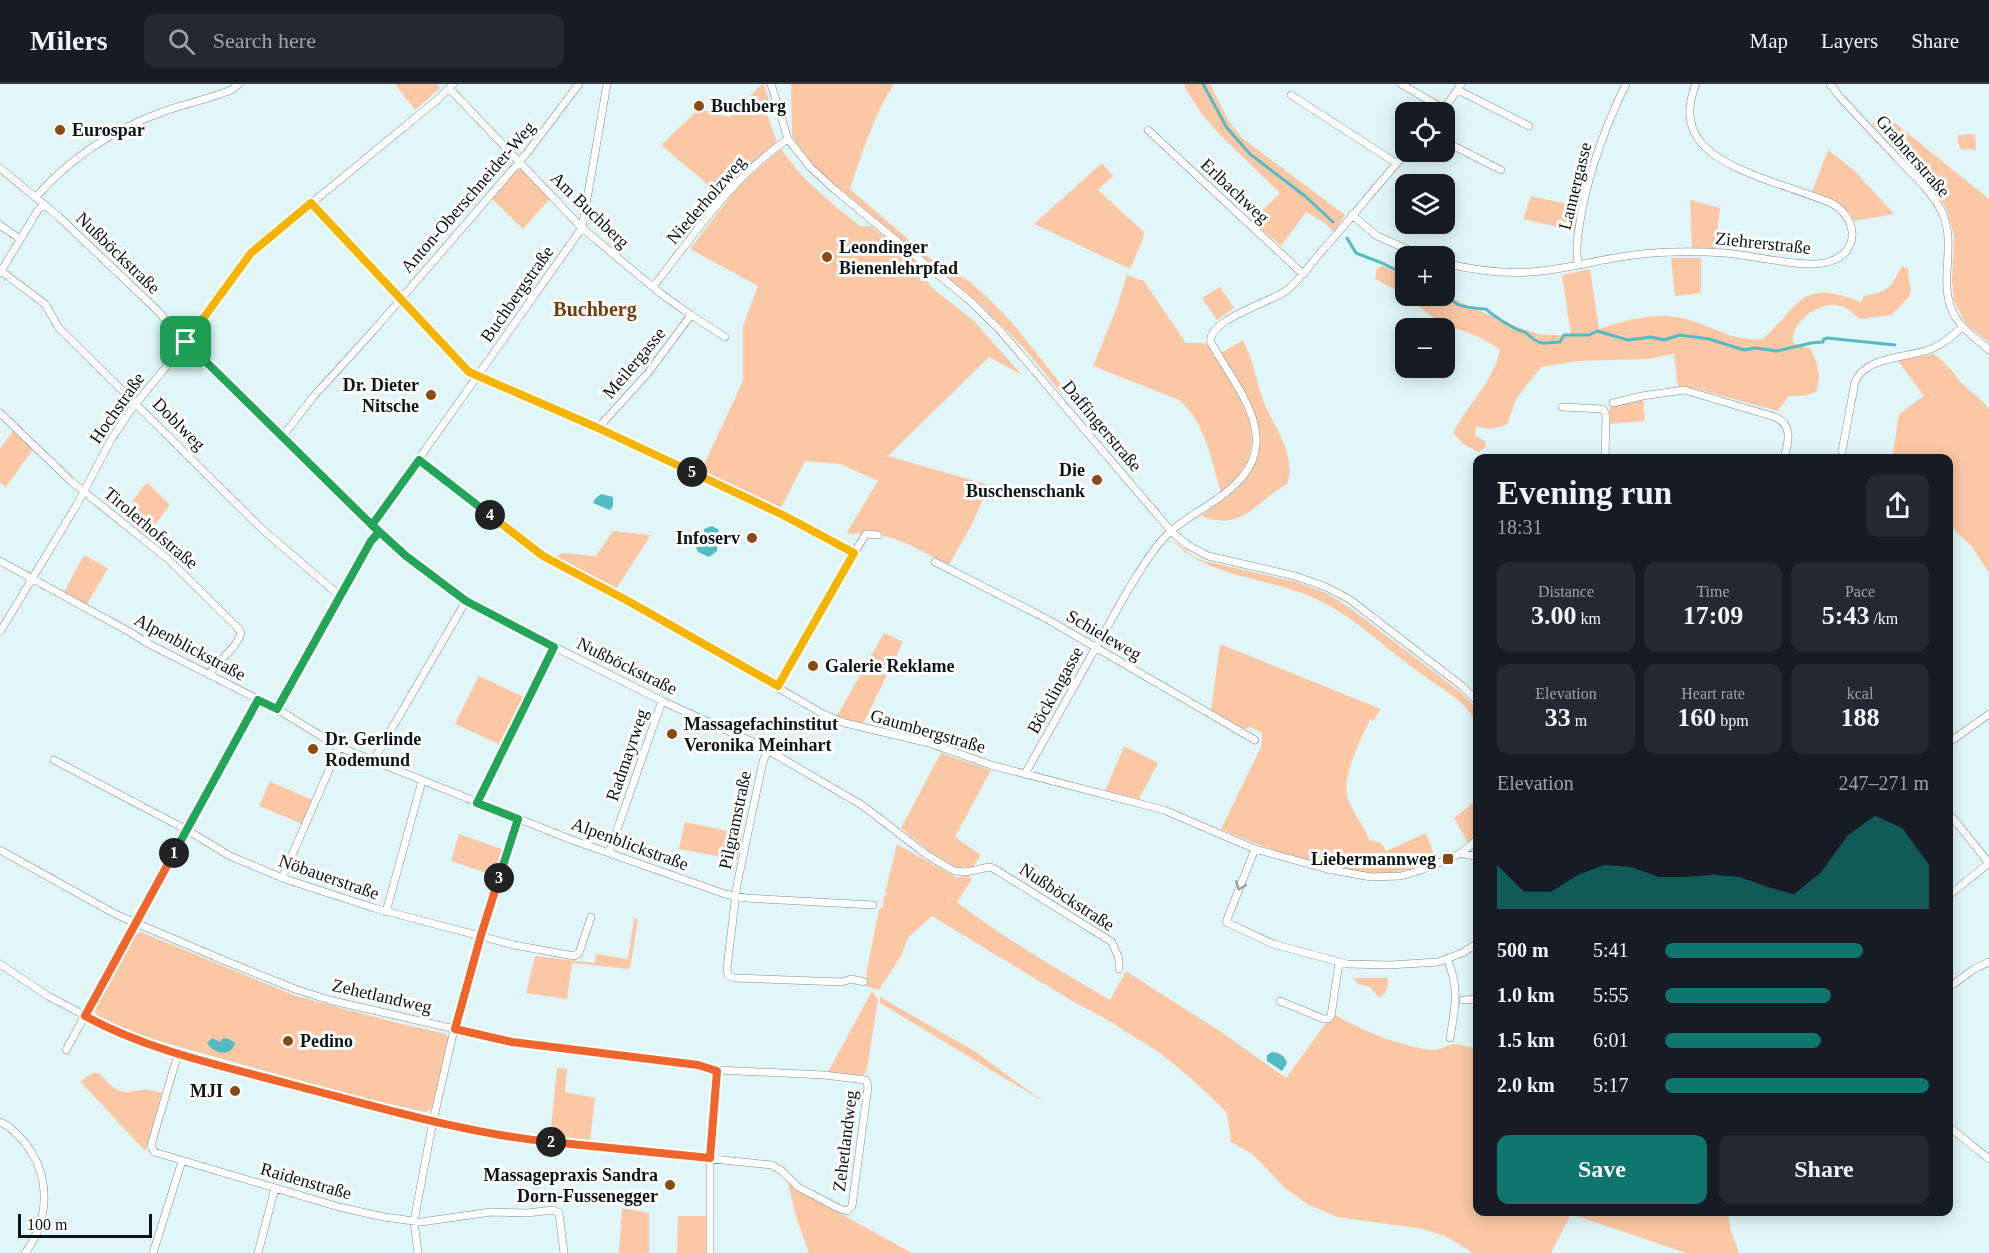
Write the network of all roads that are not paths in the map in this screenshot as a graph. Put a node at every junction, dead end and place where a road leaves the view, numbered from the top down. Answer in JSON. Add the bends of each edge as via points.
{"nodes":[{"id":1,"x":239,"y":84,"type":"edge"},
{"id":2,"x":579,"y":84,"type":"edge"},
{"id":3,"x":607,"y":84,"type":"edge"},
{"id":4,"x":771,"y":84,"type":"edge"},
{"id":5,"x":1401,"y":84,"type":"edge"},
{"id":6,"x":1626,"y":84,"type":"edge"},
{"id":7,"x":1696,"y":84,"type":"edge"},
{"id":8,"x":1830,"y":84,"type":"edge"},
{"id":9,"x":451,"y":86,"type":"edge"},
{"id":10,"x":1460,"y":87,"type":"edge"},
{"id":11,"x":1290,"y":95,"type":"dead end"},
{"id":12,"x":1428,"y":102,"type":"edge"},
{"id":13,"x":1449,"y":102,"type":"edge"},
{"id":14,"x":1529,"y":126,"type":"dead end"},
{"id":15,"x":1148,"y":130,"type":"dead end"},
{"id":16,"x":788,"y":139,"type":"junction"},
{"id":17,"x":1455,"y":147,"type":"edge"},
{"id":18,"x":520,"y":162,"type":"junction"},
{"id":19,"x":1396,"y":164,"type":"joint"},
{"id":20,"x":0,"y":168,"type":"edge"},
{"id":21,"x":1501,"y":170,"type":"dead end"},
{"id":22,"x":36,"y":197,"type":"junction"},
{"id":23,"x":311,"y":203,"type":"junction"},
{"id":24,"x":44,"y":204,"type":"junction"},
{"id":25,"x":1352,"y":215,"type":"junction"},
{"id":26,"x":0,"y":225,"type":"edge"},
{"id":27,"x":582,"y":228,"type":"junction"},
{"id":28,"x":20,"y":239,"type":"junction"},
{"id":29,"x":1400,"y":246,"type":"edge"},
{"id":30,"x":1578,"y":264,"type":"junction"},
{"id":31,"x":1455,"y":265,"type":"edge"},
{"id":32,"x":0,"y":272,"type":"edge"},
{"id":33,"x":1303,"y":274,"type":"junction"},
{"id":34,"x":653,"y":287,"type":"junction"},
{"id":35,"x":401,"y":299,"type":"junction"},
{"id":36,"x":691,"y":315,"type":"junction"},
{"id":37,"x":1962,"y":327,"type":"junction"},
{"id":38,"x":725,"y":337,"type":"dead end"},
{"id":39,"x":186,"y":342,"type":"junction"},
{"id":40,"x":1989,"y":350,"type":"edge"},
{"id":41,"x":478,"y":376,"type":"junction"},
{"id":42,"x":137,"y":403,"type":"junction"},
{"id":43,"x":1613,"y":403,"type":"dead end"},
{"id":44,"x":1562,"y":407,"type":"dead end"},
{"id":45,"x":0,"y":413,"type":"edge"},
{"id":46,"x":598,"y":428,"type":"junction"},
{"id":47,"x":282,"y":437,"type":"junction"},
{"id":48,"x":1842,"y":451,"type":"dead end"},
{"id":49,"x":1605,"y":454,"type":"edge"},
{"id":50,"x":1785,"y":454,"type":"edge"},
{"id":51,"x":419,"y":460,"type":"junction"},
{"id":52,"x":82,"y":491,"type":"junction"},
{"id":53,"x":372,"y":525,"type":"junction"},
{"id":54,"x":1172,"y":531,"type":"junction"},
{"id":55,"x":379,"y":532,"type":"junction"},
{"id":56,"x":878,"y":535,"type":"dead end"},
{"id":57,"x":854,"y":553,"type":"junction"},
{"id":58,"x":0,"y":561,"type":"edge"},
{"id":59,"x":935,"y":562,"type":"dead end"},
{"id":60,"x":31,"y":579,"type":"junction"},
{"id":61,"x":340,"y":596,"type":"junction"},
{"id":62,"x":466,"y":601,"type":"junction"},
{"id":63,"x":0,"y":632,"type":"edge"},
{"id":64,"x":554,"y":647,"type":"junction"},
{"id":65,"x":1096,"y":647,"type":"junction"},
{"id":66,"x":209,"y":675,"type":"junction"},
{"id":67,"x":778,"y":686,"type":"junction"},
{"id":68,"x":1473,"y":697,"type":"edge"},
{"id":69,"x":258,"y":700,"type":"junction"},
{"id":70,"x":662,"y":701,"type":"junction"},
{"id":71,"x":277,"y":709,"type":"junction"},
{"id":72,"x":1989,"y":714,"type":"edge"},
{"id":73,"x":1953,"y":739,"type":"edge"},
{"id":74,"x":1255,"y":740,"type":"dead end"},
{"id":75,"x":339,"y":747,"type":"junction"},
{"id":76,"x":768,"y":751,"type":"junction"},
{"id":77,"x":54,"y":760,"type":"dead end"},
{"id":78,"x":373,"y":761,"type":"junction"},
{"id":79,"x":1025,"y":774,"type":"junction"},
{"id":80,"x":422,"y":781,"type":"junction"},
{"id":81,"x":477,"y":803,"type":"junction"},
{"id":82,"x":1953,"y":818,"type":"edge"},
{"id":83,"x":518,"y":819,"type":"junction"},
{"id":84,"x":187,"y":830,"type":"junction"},
{"id":85,"x":1473,"y":843,"type":"edge"},
{"id":86,"x":1255,"y":849,"type":"junction"},
{"id":87,"x":0,"y":850,"type":"edge"},
{"id":88,"x":1461,"y":853,"type":"junction"},
{"id":89,"x":609,"y":854,"type":"junction"},
{"id":90,"x":1473,"y":856,"type":"edge"},
{"id":91,"x":1989,"y":863,"type":"edge"},
{"id":92,"x":282,"y":878,"type":"junction"},
{"id":93,"x":1953,"y":892,"type":"edge"},
{"id":94,"x":736,"y":896,"type":"junction"},
{"id":95,"x":873,"y":905,"type":"dead end"},
{"id":96,"x":386,"y":912,"type":"junction"},
{"id":97,"x":591,"y":917,"type":"dead end"},
{"id":98,"x":137,"y":923,"type":"junction"},
{"id":99,"x":481,"y":935,"type":"junction"},
{"id":100,"x":1473,"y":945,"type":"edge"},
{"id":101,"x":1447,"y":959,"type":"junction"},
{"id":102,"x":1989,"y":962,"type":"edge"},
{"id":103,"x":1340,"y":963,"type":"junction"},
{"id":104,"x":0,"y":964,"type":"edge"},
{"id":105,"x":1119,"y":969,"type":"dead end"},
{"id":106,"x":864,"y":982,"type":"dead end"},
{"id":107,"x":1953,"y":984,"type":"edge"},
{"id":108,"x":1473,"y":999,"type":"edge"},
{"id":109,"x":1463,"y":1000,"type":"dead end"},
{"id":110,"x":1280,"y":1001,"type":"dead end"},
{"id":111,"x":85,"y":1016,"type":"junction"},
{"id":112,"x":455,"y":1029,"type":"junction"},
{"id":113,"x":1450,"y":1038,"type":"dead end"},
{"id":114,"x":66,"y":1050,"type":"dead end"},
{"id":115,"x":178,"y":1054,"type":"junction"},
{"id":116,"x":717,"y":1071,"type":"junction"},
{"id":117,"x":433,"y":1121,"type":"junction"},
{"id":118,"x":0,"y":1122,"type":"edge"},
{"id":119,"x":1953,"y":1130,"type":"edge"},
{"id":120,"x":710,"y":1158,"type":"junction"},
{"id":121,"x":1989,"y":1159,"type":"edge"},
{"id":122,"x":182,"y":1161,"type":"junction"},
{"id":123,"x":275,"y":1188,"type":"junction"},
{"id":124,"x":414,"y":1221,"type":"junction"},
{"id":125,"x":25,"y":1253,"type":"edge"},
{"id":126,"x":153,"y":1253,"type":"edge"},
{"id":127,"x":258,"y":1253,"type":"edge"},
{"id":128,"x":418,"y":1253,"type":"edge"},
{"id":129,"x":564,"y":1253,"type":"edge"},
{"id":130,"x":710,"y":1253,"type":"edge"}],
"edges":[{"from":1,"to":22,"type":"street","via":[[220,95],[166,110],[108,137],[75,158]]},
{"from":2,"to":18,"type":"street","name":"Anton-Oberschneider-Weg"},
{"from":3,"to":27,"type":"street","name":"Buchbergstraße"},
{"from":4,"to":16,"type":"street","name":"Daffingerstraße"},
{"from":5,"to":12,"type":"street"},
{"from":6,"to":30,"type":"street","name":"Lannergasse","via":[[1588,179],[1577,239]]},
{"from":7,"to":30,"type":"street","name":"Ziehrerstraße","via":[[1690,112],[1694,132],[1703,147],[1733,167],[1838,207],[1851,226],[1846,253],[1836,260],[1814,264],[1686,252]]},
{"from":8,"to":37,"type":"street","name":"Grabnerstraße","via":[[1940,208],[1949,241],[1948,298]]},
{"from":9,"to":18,"type":"street","name":"Am Buchberg"},
{"from":9,"to":23,"type":"street","name":"Hochstraße"},
{"from":10,"to":13,"type":"street"},
{"from":10,"to":14,"type":"street"},
{"from":11,"to":19,"type":"street"},
{"from":15,"to":33,"type":"street","name":"Erlbachweg"},
{"from":16,"to":34,"type":"street","name":"Niederholzweg","via":[[738,182]]},
{"from":16,"to":54,"type":"street","name":"Daffingerstraße","via":[[834,190],[998,328]]},
{"from":17,"to":21,"type":"street"},
{"from":18,"to":27,"type":"street","name":"Am Buchberg"},
{"from":18,"to":35,"type":"street","name":"Anton-Oberschneider-Weg"},
{"from":19,"to":25,"type":"street"},
{"from":20,"to":22,"type":"street","name":"Nußböckstraße"},
{"from":22,"to":24,"type":"street","name":"Nußböckstraße"},
{"from":23,"to":35,"type":"street"},
{"from":23,"to":39,"type":"street","name":"Hochstraße","via":[[251,253]]},
{"from":24,"to":28,"type":"street"},
{"from":24,"to":39,"type":"street","name":"Nußböckstraße"},
{"from":25,"to":29,"type":"street","via":[[1377,236]]},
{"from":25,"to":33,"type":"street"},
{"from":26,"to":28,"type":"street"},
{"from":27,"to":34,"type":"street","name":"Am Buchberg"},
{"from":27,"to":41,"type":"street","name":"Buchbergstraße"},
{"from":28,"to":32,"type":"street"},
{"from":30,"to":31,"type":"street","name":"Ziehrerstraße","via":[[1506,273]]},
{"from":32,"to":42,"type":"street","name":"Doblweg","via":[[45,304],[59,328]]},
{"from":33,"to":54,"type":"street","via":[[1283,293],[1227,320],[1210,335],[1253,422],[1254,453],[1235,486]]},
{"from":34,"to":36,"type":"street","name":"Am Buchberg"},
{"from":35,"to":41,"type":"street","via":[[469,372]]},
{"from":35,"to":47,"type":"street","name":"Anton-Oberschneider-Weg"},
{"from":36,"to":38,"type":"street","name":"Am Buchberg"},
{"from":36,"to":46,"type":"street","name":"Meilergasse","via":[[648,373]]},
{"from":37,"to":40,"type":"street","name":"Grabnerstraße"},
{"from":37,"to":48,"type":"street","via":[[1932,348],[1880,362],[1860,372]]},
{"from":39,"to":42,"type":"street","name":"Hochstraße"},
{"from":39,"to":47,"type":"street","name":"Nußböckstraße"},
{"from":41,"to":46,"type":"street"},
{"from":41,"to":51,"type":"street","name":"Buchbergstraße"},
{"from":42,"to":52,"type":"street","name":"Hochstraße"},
{"from":42,"to":61,"type":"street","name":"Doblweg","via":[[262,529]]},
{"from":43,"to":50,"type":"street","via":[[1684,390],[1783,422],[1789,438]]},
{"from":44,"to":49,"type":"street","via":[[1603,409]]},
{"from":45,"to":52,"type":"street","name":"Tirolerhofstraße"},
{"from":46,"to":57,"type":"street"},
{"from":47,"to":53,"type":"street","name":"Nußböckstraße"},
{"from":51,"to":53,"type":"street","name":"Buchbergstraße"},
{"from":51,"to":67,"type":"street","name":"Gaumbergstraße","via":[[543,556]]},
{"from":52,"to":60,"type":"street","name":"Hochstraße"},
{"from":52,"to":66,"type":"street","name":"Tirolerhofstraße","via":[[170,560],[238,628],[237,641]]},
{"from":53,"to":55,"type":"street","name":"Nußböckstraße"},
{"from":54,"to":65,"type":"street","name":"Böcklingasse","via":[[1134,581]]},
{"from":54,"to":68,"type":"street","name":"Daffingerstraße","via":[[1209,556],[1295,576],[1343,596]]},
{"from":55,"to":61,"type":"street"},
{"from":55,"to":62,"type":"street","name":"Nußböckstraße"},
{"from":56,"to":57,"type":"street","via":[[866,534]]},
{"from":57,"to":67,"type":"street"},
{"from":58,"to":60,"type":"street","name":"Alpenblickstraße"},
{"from":59,"to":65,"type":"street","name":"Schieleweg"},
{"from":60,"to":63,"type":"street","name":"Hochstraße"},
{"from":60,"to":66,"type":"street","name":"Alpenblickstraße"},
{"from":61,"to":71,"type":"street"},
{"from":62,"to":64,"type":"street","name":"Nußböckstraße"},
{"from":62,"to":78,"type":"street"},
{"from":64,"to":70,"type":"street","name":"Nußböckstraße"},
{"from":64,"to":81,"type":"street"},
{"from":65,"to":74,"type":"street","name":"Schieleweg"},
{"from":65,"to":79,"type":"street","name":"Böcklingasse"},
{"from":66,"to":69,"type":"street","name":"Alpenblickstraße"},
{"from":67,"to":79,"type":"street","name":"Gaumbergstraße","via":[[845,723]]},
{"from":69,"to":71,"type":"street","name":"Alpenblickstraße"},
{"from":69,"to":84,"type":"street"},
{"from":70,"to":76,"type":"street","name":"Nußböckstraße"},
{"from":70,"to":89,"type":"street","name":"Radmayrweg"},
{"from":71,"to":75,"type":"street","name":"Alpenblickstraße"},
{"from":72,"to":73,"type":"street"},
{"from":75,"to":78,"type":"street","name":"Alpenblickstraße"},
{"from":75,"to":92,"type":"street"},
{"from":76,"to":94,"type":"street","name":"Pilgramstraße"},
{"from":76,"to":105,"type":"street","name":"Nußböckstraße","via":[[862,805],[927,855],[954,870],[993,867],[1112,942]]},
{"from":77,"to":84,"type":"street","name":"Nöbauerstraße"},
{"from":78,"to":80,"type":"street","name":"Alpenblickstraße"},
{"from":79,"to":86,"type":"street","name":"Gaumbergstraße","via":[[1164,810]]},
{"from":80,"to":81,"type":"street","name":"Alpenblickstraße"},
{"from":80,"to":96,"type":"street"},
{"from":81,"to":83,"type":"street","name":"Alpenblickstraße"},
{"from":82,"to":91,"type":"street"},
{"from":83,"to":89,"type":"street","name":"Alpenblickstraße"},
{"from":83,"to":99,"type":"street"},
{"from":84,"to":92,"type":"street","name":"Nöbauerstraße","via":[[230,856]]},
{"from":84,"to":98,"type":"street"},
{"from":85,"to":88,"type":"street","name":"Gaumbergstraße"},
{"from":86,"to":88,"type":"street","name":"Gaumbergstraße","via":[[1312,866],[1380,878],[1421,870]]},
{"from":86,"to":103,"type":"street","one_way":true,"via":[[1226,922],[1273,944]]},
{"from":87,"to":98,"type":"street","name":"Zehetlandweg"},
{"from":88,"to":90,"type":"street"},
{"from":89,"to":94,"type":"street","name":"Alpenblickstraße"},
{"from":91,"to":93,"type":"street"},
{"from":92,"to":96,"type":"street","name":"Nöbauerstraße"},
{"from":94,"to":95,"type":"street","name":"Alpenblickstraße"},
{"from":94,"to":106,"type":"street","via":[[728,975]]},
{"from":96,"to":99,"type":"street","name":"Nöbauerstraße"},
{"from":97,"to":99,"type":"street","name":"Nöbauerstraße","via":[[579,953],[574,956]]},
{"from":98,"to":111,"type":"street"},
{"from":98,"to":112,"type":"street","name":"Zehetlandweg","via":[[295,989]]},
{"from":99,"to":112,"type":"street"},
{"from":100,"to":101,"type":"street"},
{"from":101,"to":103,"type":"street"},
{"from":101,"to":113,"type":"street","via":[[1457,993]]},
{"from":102,"to":107,"type":"street"},
{"from":103,"to":110,"type":"street","via":[[1328,1019]]},
{"from":104,"to":111,"type":"street"},
{"from":108,"to":109,"type":"street"},
{"from":111,"to":114,"type":"street"},
{"from":111,"to":115,"type":"street","via":[[120,1034]]},
{"from":112,"to":116,"type":"street","name":"Zehetlandweg","via":[[512,1042],[698,1065]]},
{"from":112,"to":117,"type":"street"},
{"from":115,"to":117,"type":"street"},
{"from":115,"to":122,"type":"street","name":"Raidenstraße","via":[[150,1148]]},
{"from":116,"to":120,"type":"street"},
{"from":116,"to":120,"type":"street","name":"Zehetlandweg","via":[[824,1075],[866,1080],[868,1087],[852,1206],[847,1211],[798,1187],[772,1165]]},
{"from":117,"to":120,"type":"street","via":[[509,1138]]},
{"from":117,"to":124,"type":"street"},
{"from":118,"to":125,"type":"street","via":[[17,1134],[33,1155],[44,1187],[41,1222]]},
{"from":119,"to":121,"type":"street"},
{"from":120,"to":130,"type":"street"},
{"from":122,"to":123,"type":"street","name":"Raidenstraße"},
{"from":122,"to":126,"type":"street"},
{"from":123,"to":124,"type":"street","name":"Raidenstraße","via":[[348,1209]]},
{"from":123,"to":127,"type":"street"},
{"from":124,"to":128,"type":"street"},
{"from":124,"to":129,"type":"street","name":"Raidenstraße","via":[[556,1210]]}]}
